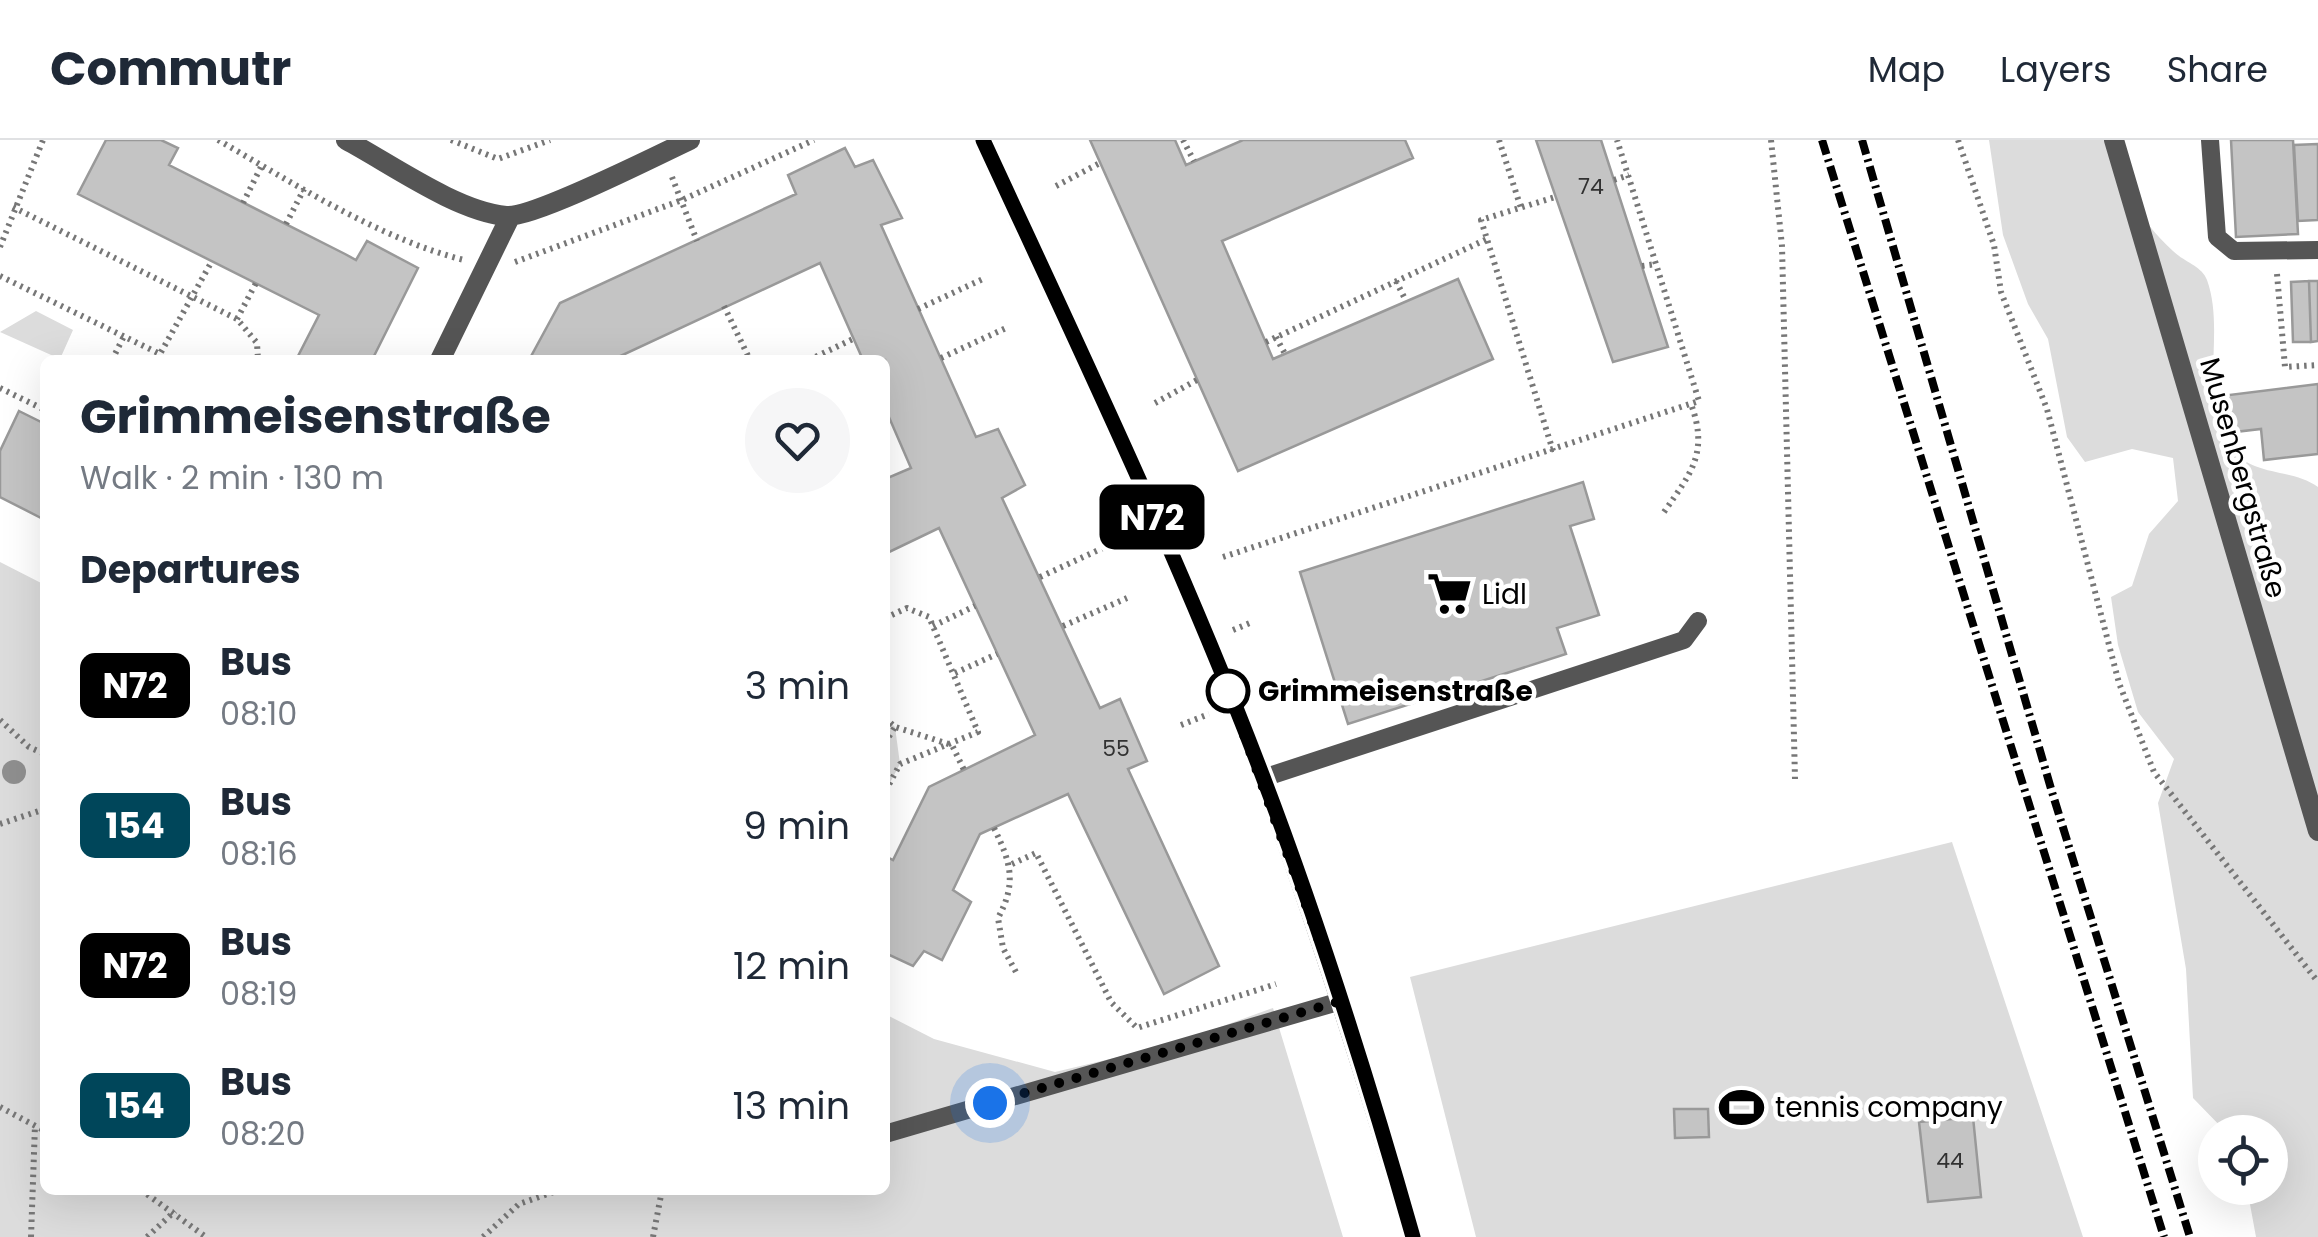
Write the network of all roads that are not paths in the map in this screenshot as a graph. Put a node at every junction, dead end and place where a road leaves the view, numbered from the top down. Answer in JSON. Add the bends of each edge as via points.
{"nodes":[{"id":1,"x":346,"y":140,"type":"edge"},
{"id":2,"x":690,"y":140,"type":"edge"},
{"id":3,"x":983,"y":140,"type":"edge"},
{"id":4,"x":2114,"y":140,"type":"edge"},
{"id":5,"x":2210,"y":140,"type":"edge"},
{"id":6,"x":510,"y":217,"type":"junction"},
{"id":7,"x":2318,"y":250,"type":"edge"},
{"id":8,"x":442,"y":355,"type":"edge"},
{"id":9,"x":1698,"y":621,"type":"dead end"},
{"id":10,"x":1263,"y":778,"type":"junction"},
{"id":11,"x":2318,"y":831,"type":"edge"},
{"id":12,"x":1341,"y":1001,"type":"junction"},
{"id":13,"x":890,"y":1133,"type":"edge"},
{"id":14,"x":1413,"y":1237,"type":"edge"}],
"edges":[{"from":1,"to":6,"type":"street","via":[[476,209]]},
{"from":2,"to":6,"type":"street"},
{"from":3,"to":10,"type":"main road","via":[[1208,640]]},
{"from":4,"to":11,"type":"street","name":"Musenbergstraße"},
{"from":5,"to":7,"type":"lane","via":[[2217,237],[2234,251]]},
{"from":6,"to":8,"type":"street"},
{"from":9,"to":10,"type":"lane","via":[[1684,640]]},
{"from":10,"to":12,"type":"main road"},
{"from":12,"to":13,"type":"lane"},
{"from":12,"to":14,"type":"main road"}]}
